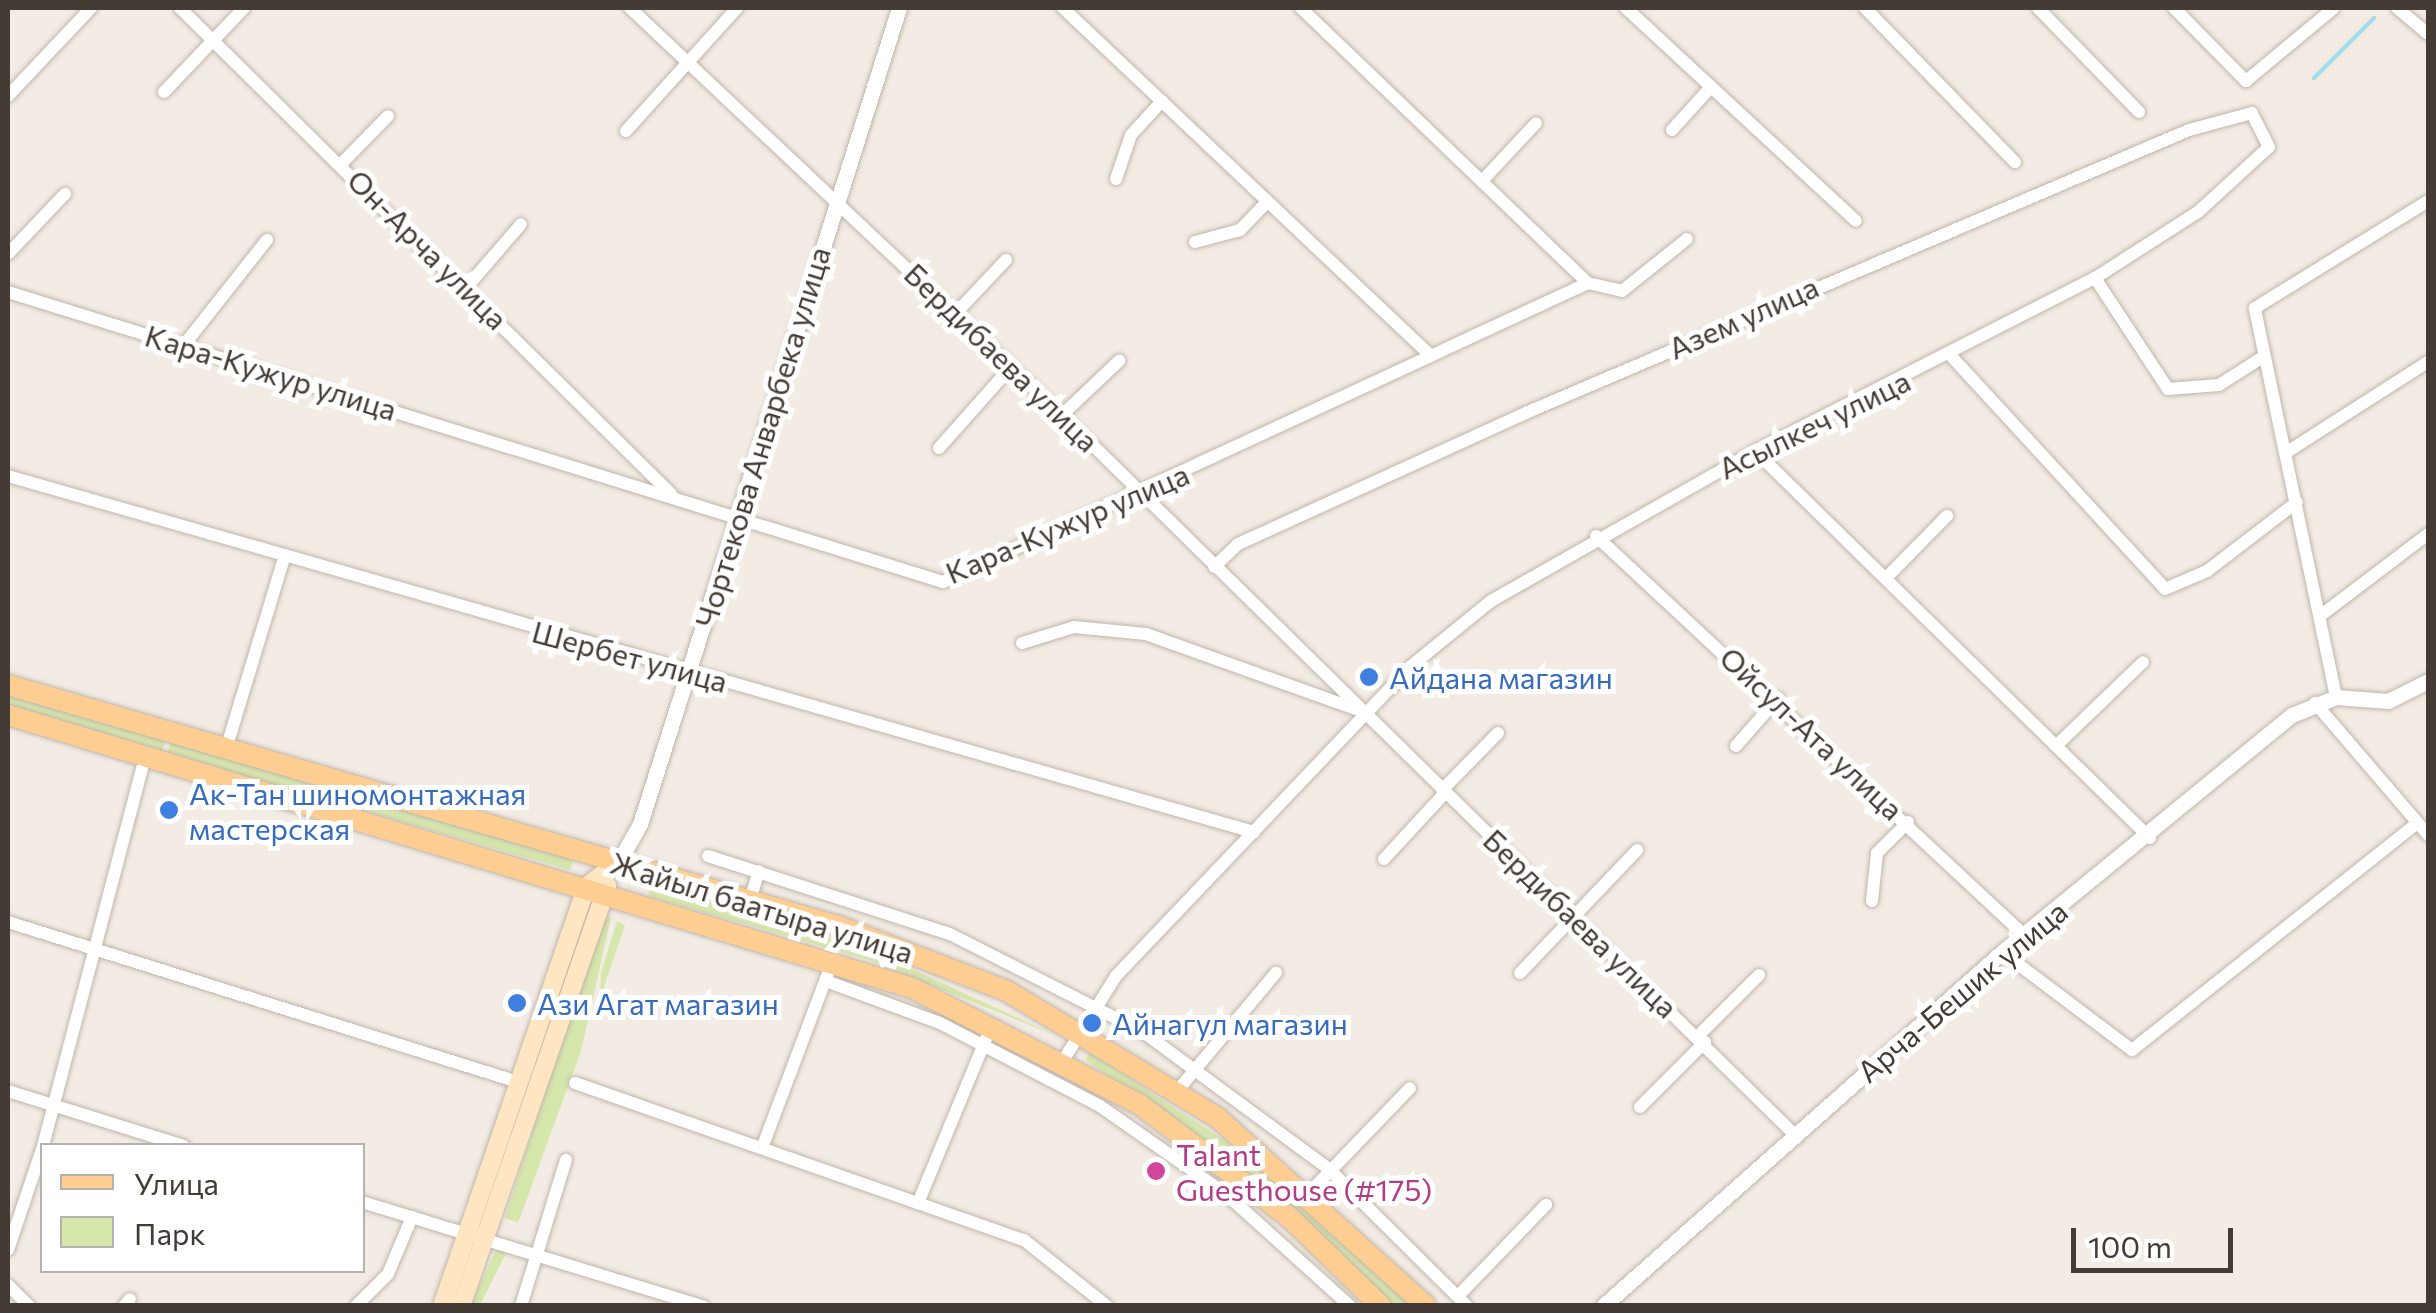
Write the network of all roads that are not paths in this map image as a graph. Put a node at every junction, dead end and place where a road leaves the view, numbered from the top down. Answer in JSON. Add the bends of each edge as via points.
{"nodes":[{"id":1,"x":91,"y":8,"type":"edge"},
{"id":2,"x":180,"y":8,"type":"edge"},
{"id":3,"x":244,"y":8,"type":"edge"},
{"id":4,"x":630,"y":8,"type":"edge"},
{"id":5,"x":737,"y":8,"type":"edge"},
{"id":6,"x":899,"y":8,"type":"edge"},
{"id":7,"x":1063,"y":8,"type":"edge"},
{"id":8,"x":1626,"y":8,"type":"edge"},
{"id":9,"x":1865,"y":8,"type":"edge"},
{"id":10,"x":2038,"y":8,"type":"edge"},
{"id":11,"x":2174,"y":8,"type":"edge"},
{"id":12,"x":2398,"y":8,"type":"edge"},
{"id":13,"x":1309,"y":10,"type":"edge"},
{"id":14,"x":2326,"y":10,"type":"edge"},
{"id":15,"x":2428,"y":34,"type":"edge"},
{"id":16,"x":213,"y":40,"type":"junction"},
{"id":17,"x":689,"y":62,"type":"junction"},
{"id":18,"x":1711,"y":87,"type":"junction"},
{"id":19,"x":164,"y":92,"type":"dead end"},
{"id":20,"x":8,"y":96,"type":"edge"},
{"id":21,"x":1162,"y":101,"type":"junction"},
{"id":22,"x":2138,"y":112,"type":"dead end"},
{"id":23,"x":388,"y":116,"type":"dead end"},
{"id":24,"x":1536,"y":122,"type":"dead end"},
{"id":25,"x":1672,"y":130,"type":"dead end"},
{"id":26,"x":626,"y":131,"type":"dead end"},
{"id":27,"x":2269,"y":147,"type":"joint"},
{"id":28,"x":2015,"y":162,"type":"dead end"},
{"id":29,"x":341,"y":164,"type":"junction"},
{"id":30,"x":1116,"y":178,"type":"dead end"},
{"id":31,"x":1482,"y":181,"type":"junction"},
{"id":32,"x":65,"y":194,"type":"dead end"},
{"id":33,"x":838,"y":199,"type":"junction"},
{"id":34,"x":1268,"y":201,"type":"junction"},
{"id":35,"x":2428,"y":202,"type":"edge"},
{"id":36,"x":1856,"y":221,"type":"dead end"},
{"id":37,"x":521,"y":224,"type":"dead end"},
{"id":38,"x":1686,"y":238,"type":"dead end"},
{"id":39,"x":268,"y":240,"type":"dead end"},
{"id":40,"x":1195,"y":242,"type":"dead end"},
{"id":41,"x":8,"y":254,"type":"edge"},
{"id":42,"x":1006,"y":260,"type":"dead end"},
{"id":43,"x":2095,"y":278,"type":"junction"},
{"id":44,"x":1588,"y":283,"type":"junction"},
{"id":45,"x":466,"y":288,"type":"junction"},
{"id":46,"x":8,"y":292,"type":"edge"},
{"id":47,"x":956,"y":313,"type":"junction"},
{"id":48,"x":184,"y":346,"type":"junction"},
{"id":49,"x":1431,"y":356,"type":"junction"},
{"id":50,"x":1952,"y":357,"type":"junction"},
{"id":51,"x":2263,"y":357,"type":"junction"},
{"id":52,"x":1120,"y":361,"type":"dead end"},
{"id":53,"x":2428,"y":362,"type":"edge"},
{"id":54,"x":1011,"y":367,"type":"junction"},
{"id":55,"x":1062,"y":415,"type":"junction"},
{"id":56,"x":939,"y":448,"type":"dead end"},
{"id":57,"x":1754,"y":450,"type":"junction"},
{"id":58,"x":2286,"y":452,"type":"junction"},
{"id":59,"x":8,"y":476,"type":"edge"},
{"id":60,"x":672,"y":494,"type":"junction"},
{"id":61,"x":1144,"y":494,"type":"junction"},
{"id":62,"x":2298,"y":502,"type":"junction"},
{"id":63,"x":737,"y":514,"type":"junction"},
{"id":64,"x":1947,"y":516,"type":"dead end"},
{"id":65,"x":2428,"y":534,"type":"edge"},
{"id":66,"x":1596,"y":536,"type":"junction"},
{"id":67,"x":283,"y":560,"type":"junction"},
{"id":68,"x":1214,"y":567,"type":"junction"},
{"id":69,"x":1887,"y":577,"type":"junction"},
{"id":70,"x":2324,"y":613,"type":"junction"},
{"id":71,"x":1022,"y":643,"type":"dead end"},
{"id":72,"x":2143,"y":662,"type":"dead end"},
{"id":73,"x":689,"y":671,"type":"junction"},
{"id":74,"x":2428,"y":681,"type":"edge"},
{"id":75,"x":8,"y":685,"type":"edge"},
{"id":76,"x":2336,"y":697,"type":"junction"},
{"id":77,"x":1778,"y":698,"type":"junction"},
{"id":78,"x":2315,"y":702,"type":"junction"},
{"id":79,"x":1367,"y":714,"type":"junction"},
{"id":80,"x":8,"y":715,"type":"edge"},
{"id":81,"x":1498,"y":733,"type":"dead end"},
{"id":82,"x":2060,"y":742,"type":"junction"},
{"id":83,"x":1736,"y":746,"type":"dead end"},
{"id":84,"x":226,"y":749,"type":"junction"},
{"id":85,"x":146,"y":757,"type":"junction"},
{"id":86,"x":1443,"y":791,"type":"junction"},
{"id":87,"x":1908,"y":822,"type":"junction"},
{"id":88,"x":2416,"y":823,"type":"junction"},
{"id":89,"x":1254,"y":832,"type":"junction"},
{"id":90,"x":2428,"y":835,"type":"edge"},
{"id":91,"x":2150,"y":838,"type":"junction"},
{"id":92,"x":1638,"y":850,"type":"dead end"},
{"id":93,"x":708,"y":856,"type":"dead end"},
{"id":94,"x":1384,"y":859,"type":"dead end"},
{"id":95,"x":618,"y":863,"type":"junction"},
{"id":96,"x":759,"y":871,"type":"junction"},
{"id":97,"x":596,"y":889,"type":"junction"},
{"id":98,"x":750,"y":900,"type":"junction"},
{"id":99,"x":1872,"y":901,"type":"dead end"},
{"id":100,"x":1574,"y":916,"type":"junction"},
{"id":101,"x":8,"y":922,"type":"edge"},
{"id":102,"x":2024,"y":935,"type":"junction"},
{"id":103,"x":96,"y":949,"type":"junction"},
{"id":104,"x":2002,"y":952,"type":"junction"},
{"id":105,"x":832,"y":960,"type":"junction"},
{"id":106,"x":1276,"y":972,"type":"dead end"},
{"id":107,"x":1520,"y":973,"type":"dead end"},
{"id":108,"x":1759,"y":975,"type":"dead end"},
{"id":109,"x":826,"y":980,"type":"junction"},
{"id":110,"x":1097,"y":1006,"type":"junction"},
{"id":111,"x":993,"y":1023,"type":"junction"},
{"id":112,"x":1082,"y":1031,"type":"junction"},
{"id":113,"x":1702,"y":1039,"type":"junction"},
{"id":114,"x":984,"y":1043,"type":"junction"},
{"id":115,"x":1064,"y":1059,"type":"junction"},
{"id":116,"x":1194,"y":1065,"type":"junction"},
{"id":117,"x":520,"y":1083,"type":"junction"},
{"id":118,"x":576,"y":1083,"type":"dead end"},
{"id":119,"x":1410,"y":1088,"type":"dead end"},
{"id":120,"x":8,"y":1090,"type":"edge"},
{"id":121,"x":1178,"y":1090,"type":"junction"},
{"id":122,"x":51,"y":1104,"type":"junction"},
{"id":123,"x":1640,"y":1107,"type":"dead end"},
{"id":124,"x":1794,"y":1134,"type":"junction"},
{"id":125,"x":44,"y":1143,"type":"edge"},
{"id":126,"x":174,"y":1143,"type":"edge"},
{"id":127,"x":762,"y":1148,"type":"junction"},
{"id":128,"x":40,"y":1156,"type":"edge"},
{"id":129,"x":566,"y":1160,"type":"dead end"},
{"id":130,"x":1330,"y":1170,"type":"junction"},
{"id":131,"x":1310,"y":1192,"type":"junction"},
{"id":132,"x":365,"y":1203,"type":"edge"},
{"id":133,"x":918,"y":1203,"type":"junction"},
{"id":134,"x":1546,"y":1205,"type":"dead end"},
{"id":135,"x":412,"y":1217,"type":"junction"},
{"id":136,"x":480,"y":1234,"type":"junction"},
{"id":137,"x":8,"y":1250,"type":"edge"},
{"id":138,"x":538,"y":1250,"type":"junction"},
{"id":139,"x":8,"y":1285,"type":"edge"},
{"id":140,"x":1463,"y":1300,"type":"edge"},
{"id":141,"x":30,"y":1306,"type":"edge"},
{"id":142,"x":356,"y":1306,"type":"edge"},
{"id":143,"x":442,"y":1306,"type":"edge"},
{"id":144,"x":461,"y":1306,"type":"edge"},
{"id":145,"x":521,"y":1306,"type":"edge"},
{"id":146,"x":703,"y":1306,"type":"edge"},
{"id":147,"x":1107,"y":1306,"type":"edge"},
{"id":148,"x":1350,"y":1306,"type":"edge"},
{"id":149,"x":1381,"y":1306,"type":"edge"},
{"id":150,"x":1426,"y":1306,"type":"edge"},
{"id":151,"x":1603,"y":1306,"type":"edge"}],
"edges":[{"from":1,"to":20,"type":"street"},
{"from":2,"to":16,"type":"street","name":"Он-Арча улица"},
{"from":3,"to":16,"type":"street"},
{"from":4,"to":17,"type":"street","name":"Бердибаева улица"},
{"from":5,"to":17,"type":"street"},
{"from":6,"to":33,"type":"street","name":"Чортекова Анварбека улица"},
{"from":7,"to":21,"type":"street"},
{"from":8,"to":18,"type":"street"},
{"from":9,"to":28,"type":"street"},
{"from":10,"to":22,"type":"street"},
{"from":11,"to":14,"type":"street","via":[[2239,78],[2252,78]]},
{"from":12,"to":15,"type":"street"},
{"from":13,"to":31,"type":"street"},
{"from":16,"to":19,"type":"street"},
{"from":16,"to":29,"type":"street","name":"Он-Арча улица"},
{"from":17,"to":26,"type":"street"},
{"from":17,"to":33,"type":"street","name":"Бердибаева улица"},
{"from":18,"to":25,"type":"street"},
{"from":18,"to":36,"type":"street"},
{"from":21,"to":30,"type":"street","via":[[1131,135]]},
{"from":21,"to":34,"type":"street"},
{"from":23,"to":29,"type":"street"},
{"from":24,"to":31,"type":"street"},
{"from":27,"to":43,"type":"street","name":"Асылкеч улица","via":[[2198,212]]},
{"from":27,"to":68,"type":"street","name":"Азем улица","via":[[2252,113],[2234,112],[1528,412],[1238,544]]},
{"from":29,"to":45,"type":"street","name":"Он-Арча улица"},
{"from":31,"to":44,"type":"street"},
{"from":32,"to":41,"type":"street"},
{"from":33,"to":47,"type":"street","name":"Бердибаева улица"},
{"from":33,"to":63,"type":"street","name":"Чортекова Анварбека улица"},
{"from":34,"to":40,"type":"street","via":[[1240,230]]},
{"from":34,"to":49,"type":"street"},
{"from":35,"to":51,"type":"street","via":[[2255,308]]},
{"from":37,"to":45,"type":"street"},
{"from":38,"to":44,"type":"street","via":[[1622,291]]},
{"from":39,"to":48,"type":"street"},
{"from":42,"to":47,"type":"street"},
{"from":43,"to":50,"type":"street","name":"Асылкеч улица"},
{"from":43,"to":51,"type":"street","via":[[2168,389],[2219,385]]},
{"from":44,"to":49,"type":"street","name":"Кара-Кужур улица"},
{"from":45,"to":60,"type":"street","name":"Он-Арча улица"},
{"from":46,"to":48,"type":"street","name":"Кара-Кужур улица"},
{"from":47,"to":54,"type":"street","name":"Бердибаева улица"},
{"from":48,"to":60,"type":"street","name":"Кара-Кужур улица"},
{"from":49,"to":61,"type":"street","name":"Кара-Кужур улица"},
{"from":50,"to":57,"type":"street","name":"Асылкеч улица"},
{"from":50,"to":62,"type":"street","via":[[2165,590],[2197,578]]},
{"from":51,"to":58,"type":"street"},
{"from":52,"to":55,"type":"street"},
{"from":53,"to":58,"type":"street"},
{"from":54,"to":55,"type":"street","name":"Бердибаева улица"},
{"from":54,"to":56,"type":"street"},
{"from":55,"to":61,"type":"street","name":"Бердибаева улица"},
{"from":57,"to":66,"type":"street","name":"Асылкеч улица"},
{"from":57,"to":69,"type":"street"},
{"from":58,"to":62,"type":"street"},
{"from":59,"to":67,"type":"street","name":"Шербет улица"},
{"from":60,"to":63,"type":"street","name":"Кара-Кужур улица"},
{"from":61,"to":63,"type":"street","name":"Кара-Кужур улица","via":[[943,582]]},
{"from":61,"to":68,"type":"street","name":"Бердибаева улица"},
{"from":62,"to":70,"type":"street"},
{"from":63,"to":73,"type":"street","name":"Чортекова Анварбека улица"},
{"from":64,"to":69,"type":"street"},
{"from":65,"to":70,"type":"street"},
{"from":66,"to":77,"type":"street","name":"Ойсул-Ата улица"},
{"from":66,"to":79,"type":"street","name":"Асылкеч улица","via":[[1492,601]]},
{"from":67,"to":73,"type":"street","name":"Шербет улица"},
{"from":67,"to":84,"type":"street"},
{"from":68,"to":79,"type":"street","name":"Бердибаева улица"},
{"from":69,"to":82,"type":"street"},
{"from":70,"to":76,"type":"street"},
{"from":71,"to":79,"type":"street","via":[[1074,626],[1146,634]]},
{"from":72,"to":82,"type":"street"},
{"from":73,"to":89,"type":"street","name":"Шербет улица"},
{"from":73,"to":95,"type":"street","name":"Чортекова Анварбека улица","via":[[640,824]]},
{"from":74,"to":76,"type":"street","name":"Арча-Бешик улица","via":[[2388,701]]},
{"from":75,"to":84,"type":"main road","name":"Жайыл баатыра улица"},
{"from":76,"to":78,"type":"street","name":"Арча-Бешик улица"},
{"from":77,"to":83,"type":"street"},
{"from":77,"to":87,"type":"street","name":"Ойсул-Ата улица"},
{"from":78,"to":88,"type":"street"},
{"from":78,"to":91,"type":"street","name":"Арча-Бешик улица"},
{"from":79,"to":86,"type":"street","name":"Бердибаева улица"},
{"from":79,"to":89,"type":"street","name":"Асылкеч улица"},
{"from":80,"to":85,"type":"main road","name":"Жайыл баатыра улица"},
{"from":81,"to":86,"type":"street"},
{"from":82,"to":91,"type":"street"},
{"from":84,"to":95,"type":"main road","name":"Жайыл баатыра улица"},
{"from":85,"to":97,"type":"main road","name":"Жайыл баатыра улица"},
{"from":85,"to":103,"type":"street"},
{"from":86,"to":94,"type":"street"},
{"from":86,"to":100,"type":"street","name":"Бердибаева улица"},
{"from":87,"to":99,"type":"street","via":[[1878,853]]},
{"from":87,"to":102,"type":"street","name":"Ойсул-Ата улица"},
{"from":88,"to":90,"type":"street"},
{"from":88,"to":104,"type":"street","via":[[2132,1050]]},
{"from":89,"to":110,"type":"street","name":"Асылкеч улица"},
{"from":91,"to":102,"type":"street","name":"Арча-Бешик улица"},
{"from":92,"to":100,"type":"street"},
{"from":93,"to":96,"type":"street"},
{"from":95,"to":97,"type":"main road"},
{"from":95,"to":98,"type":"main road","name":"Жайыл баатыра улица"},
{"from":96,"to":98,"type":"street"},
{"from":96,"to":110,"type":"street","via":[[950,934]]},
{"from":97,"to":105,"type":"main road","name":"Жайыл баатыра улица"},
{"from":97,"to":117,"type":"main road"},
{"from":97,"to":136,"type":"main road"},
{"from":98,"to":112,"type":"main road","name":"Жайыл баатыра улица","via":[[931,959]]},
{"from":100,"to":107,"type":"street"},
{"from":100,"to":113,"type":"street","name":"Бердибаева улица"},
{"from":101,"to":103,"type":"street"},
{"from":102,"to":104,"type":"street","name":"Арча-Бешик улица"},
{"from":103,"to":117,"type":"street"},
{"from":103,"to":122,"type":"street"},
{"from":104,"to":124,"type":"street","name":"Арча-Бешик улица"},
{"from":105,"to":109,"type":"street"},
{"from":105,"to":111,"type":"main road","name":"Жайыл баатыра улица"},
{"from":106,"to":116,"type":"street"},
{"from":108,"to":113,"type":"street"},
{"from":109,"to":114,"type":"street"},
{"from":109,"to":127,"type":"street"},
{"from":110,"to":112,"type":"street","name":"Асылкеч улица"},
{"from":110,"to":116,"type":"street"},
{"from":111,"to":114,"type":"street"},
{"from":111,"to":115,"type":"main road","name":"Жайыл баатыра улица"},
{"from":112,"to":115,"type":"street","name":"Асылкеч улица"},
{"from":112,"to":121,"type":"main road","name":"Жайыл баатыра улица"},
{"from":113,"to":123,"type":"street"},
{"from":113,"to":124,"type":"street","name":"Бердибаева улица"},
{"from":114,"to":133,"type":"street"},
{"from":114,"to":148,"type":"street","via":[[1168,1150]]},
{"from":115,"to":149,"type":"main road","name":"Жайыл баатыра улица","via":[[1241,1177]]},
{"from":116,"to":121,"type":"street"},
{"from":116,"to":130,"type":"street"},
{"from":117,"to":136,"type":"main road"},
{"from":118,"to":127,"type":"street"},
{"from":119,"to":130,"type":"street"},
{"from":120,"to":122,"type":"street"},
{"from":121,"to":131,"type":"main road","name":"Жайыл баатыра улица"},
{"from":122,"to":125,"type":"street"},
{"from":122,"to":126,"type":"street"},
{"from":124,"to":151,"type":"street","name":"Арча-Бешик улица"},
{"from":127,"to":133,"type":"street"},
{"from":128,"to":137,"type":"street"},
{"from":129,"to":138,"type":"street"},
{"from":130,"to":131,"type":"street"},
{"from":130,"to":140,"type":"street"},
{"from":131,"to":150,"type":"main road","name":"Жайыл баатыра улица"},
{"from":132,"to":135,"type":"street"},
{"from":133,"to":147,"type":"street","via":[[1040,1248]]},
{"from":134,"to":140,"type":"street"},
{"from":135,"to":136,"type":"street"},
{"from":135,"to":142,"type":"street","via":[[388,1274]]},
{"from":136,"to":138,"type":"street"},
{"from":136,"to":143,"type":"main road"},
{"from":136,"to":144,"type":"main road"},
{"from":138,"to":145,"type":"street"},
{"from":138,"to":146,"type":"street"},
{"from":139,"to":141,"type":"street"}]}
